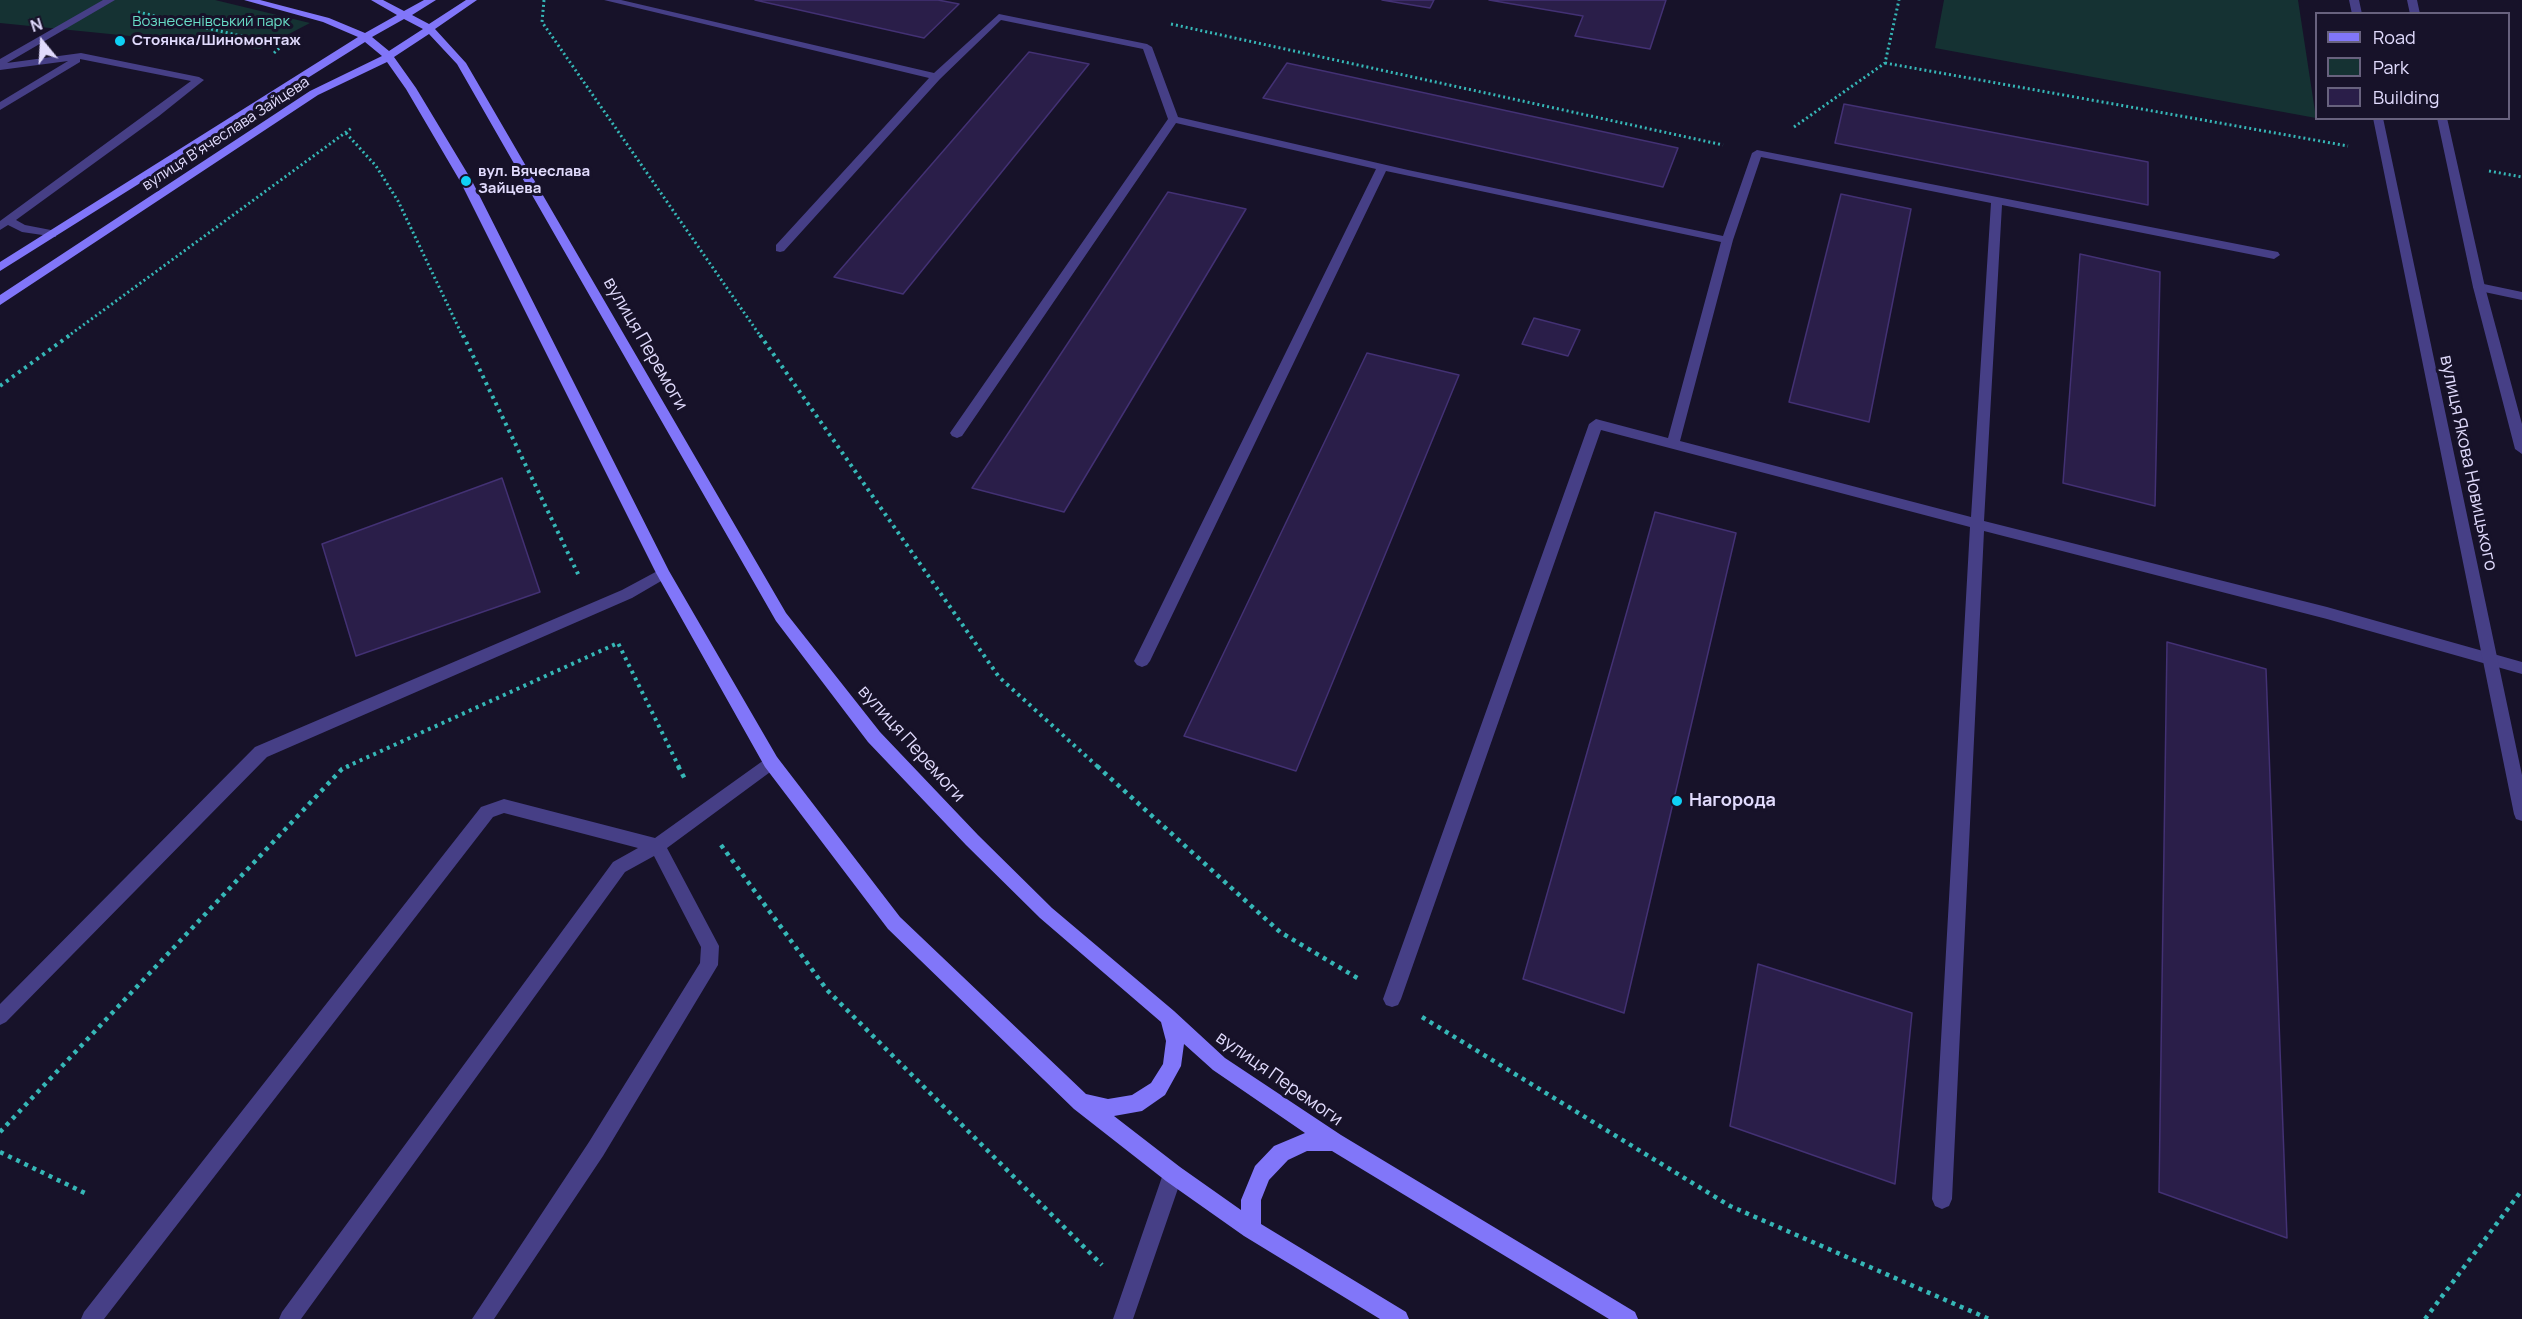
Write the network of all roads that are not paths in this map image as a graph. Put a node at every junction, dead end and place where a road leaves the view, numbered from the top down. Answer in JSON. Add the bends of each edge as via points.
{"nodes":[{"id":1,"x":249,"y":0,"type":"edge"},
{"id":2,"x":376,"y":0,"type":"edge"},
{"id":3,"x":431,"y":0,"type":"edge"},
{"id":4,"x":472,"y":0,"type":"edge"},
{"id":5,"x":609,"y":0,"type":"edge"},
{"id":6,"x":107,"y":2,"type":"edge"},
{"id":7,"x":407,"y":15,"type":"junction"},
{"id":8,"x":429,"y":28,"type":"junction"},
{"id":9,"x":365,"y":37,"type":"junction"},
{"id":10,"x":387,"y":55,"type":"junction"},
{"id":11,"x":81,"y":56,"type":"junction"},
{"id":12,"x":0,"y":65,"type":"edge"},
{"id":13,"x":936,"y":77,"type":"junction"},
{"id":14,"x":0,"y":107,"type":"edge"},
{"id":15,"x":1173,"y":119,"type":"junction"},
{"id":16,"x":2378,"y":120,"type":"edge"},
{"id":17,"x":2442,"y":120,"type":"edge"},
{"id":18,"x":1382,"y":167,"type":"junction"},
{"id":19,"x":1997,"y":200,"type":"junction"},
{"id":20,"x":4,"y":224,"type":"edge"},
{"id":21,"x":52,"y":234,"type":"junction"},
{"id":22,"x":1727,"y":240,"type":"junction"},
{"id":23,"x":780,"y":248,"type":"dead end"},
{"id":24,"x":2274,"y":255,"type":"dead end"},
{"id":25,"x":0,"y":267,"type":"edge"},
{"id":26,"x":2479,"y":287,"type":"junction"},
{"id":27,"x":2522,"y":296,"type":"edge"},
{"id":28,"x":0,"y":302,"type":"edge"},
{"id":29,"x":957,"y":433,"type":"dead end"},
{"id":30,"x":1673,"y":444,"type":"junction"},
{"id":31,"x":2522,"y":449,"type":"edge"},
{"id":32,"x":1977,"y":524,"type":"junction"},
{"id":33,"x":663,"y":573,"type":"junction"},
{"id":34,"x":2490,"y":659,"type":"junction"},
{"id":35,"x":1142,"y":661,"type":"dead end"},
{"id":36,"x":2522,"y":668,"type":"edge"},
{"id":37,"x":771,"y":762,"type":"junction"},
{"id":38,"x":2522,"y":814,"type":"edge"},
{"id":39,"x":657,"y":846,"type":"junction"},
{"id":40,"x":1392,"y":999,"type":"road end"},
{"id":41,"x":0,"y":1016,"type":"edge"},
{"id":42,"x":1168,"y":1017,"type":"junction"},
{"id":43,"x":1082,"y":1102,"type":"junction"},
{"id":44,"x":1334,"y":1142,"type":"junction"},
{"id":45,"x":1173,"y":1174,"type":"junction"},
{"id":46,"x":1942,"y":1199,"type":"dead end"},
{"id":47,"x":1251,"y":1229,"type":"junction"},
{"id":48,"x":91,"y":1319,"type":"edge"},
{"id":49,"x":289,"y":1319,"type":"edge"},
{"id":50,"x":482,"y":1319,"type":"edge"},
{"id":51,"x":1123,"y":1319,"type":"edge"},
{"id":52,"x":1398,"y":1319,"type":"edge"},
{"id":53,"x":1628,"y":1319,"type":"edge"}],
"edges":[{"from":1,"to":9,"type":"main road","via":[[326,20]]},
{"from":2,"to":7,"type":"main road","name":"вулиця Перемоги"},
{"from":3,"to":7,"type":"main road","name":"вулиця Вʼячеслава Зайцева"},
{"from":4,"to":8,"type":"main road","name":"вулиця Вʼячеслава Зайцева"},
{"from":5,"to":13,"type":"street"},
{"from":6,"to":12,"type":"street"},
{"from":7,"to":8,"type":"main road","name":"вулиця Перемоги"},
{"from":7,"to":9,"type":"main road","name":"вулиця Вʼячеслава Зайцева"},
{"from":8,"to":10,"type":"main road","name":"вулиця Вʼячеслава Зайцева"},
{"from":8,"to":42,"type":"main road","name":"вулиця Перемоги","via":[[460,63],[781,617],[874,737],[972,840],[1046,914]]},
{"from":9,"to":10,"type":"main road"},
{"from":9,"to":21,"type":"main road","name":"вулиця Вʼячеслава Зайцева"},
{"from":10,"to":28,"type":"main road","name":"вулиця Вʼячеслава Зайцева","via":[[375,65],[314,93]]},
{"from":10,"to":33,"type":"main road","via":[[466,182]]},
{"from":11,"to":12,"type":"street"},
{"from":11,"to":14,"type":"street"},
{"from":11,"to":20,"type":"street","via":[[199,80]]},
{"from":13,"to":15,"type":"street","via":[[999,17],[1147,47]]},
{"from":13,"to":23,"type":"street"},
{"from":15,"to":18,"type":"street"},
{"from":15,"to":29,"type":"street"},
{"from":16,"to":34,"type":"street","name":"вулиця Якова Новицького"},
{"from":17,"to":26,"type":"street"},
{"from":18,"to":22,"type":"street"},
{"from":18,"to":35,"type":"street"},
{"from":19,"to":22,"type":"street","via":[[1756,153]]},
{"from":19,"to":24,"type":"street"},
{"from":19,"to":32,"type":"street"},
{"from":20,"to":21,"type":"street"},
{"from":21,"to":25,"type":"main road","name":"вулиця Вʼячеслава Зайцева"},
{"from":22,"to":30,"type":"street"},
{"from":26,"to":27,"type":"street"},
{"from":26,"to":31,"type":"street"},
{"from":30,"to":32,"type":"street"},
{"from":30,"to":40,"type":"street","via":[[1596,424]]},
{"from":32,"to":34,"type":"street","via":[[2327,613]]},
{"from":32,"to":46,"type":"street"},
{"from":33,"to":37,"type":"main road"},
{"from":33,"to":41,"type":"street","via":[[627,594],[261,752]]},
{"from":34,"to":36,"type":"street"},
{"from":34,"to":38,"type":"street","name":"вулиця Якова Новицького"},
{"from":37,"to":39,"type":"street"},
{"from":37,"to":43,"type":"main road","via":[[894,923]]},
{"from":39,"to":48,"type":"street","via":[[504,806],[487,812]]},
{"from":39,"to":49,"type":"street","via":[[619,867]]},
{"from":39,"to":50,"type":"street","via":[[710,946],[709,964],[596,1149]]},
{"from":42,"to":43,"type":"main road","via":[[1175,1041],[1172,1066],[1158,1089],[1135,1104],[1107,1108]]},
{"from":42,"to":44,"type":"main road","name":"вулиця Перемоги","via":[[1219,1064]]},
{"from":43,"to":45,"type":"main road"},
{"from":44,"to":47,"type":"main road","via":[[1306,1142],[1281,1153],[1262,1173],[1251,1200]]},
{"from":44,"to":53,"type":"main road","name":"вулиця Перемоги"},
{"from":45,"to":47,"type":"main road"},
{"from":45,"to":51,"type":"street"},
{"from":47,"to":52,"type":"main road"}]}
